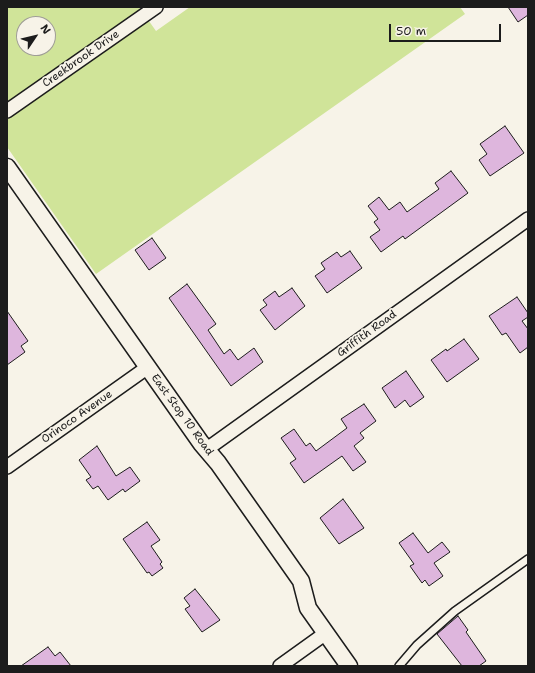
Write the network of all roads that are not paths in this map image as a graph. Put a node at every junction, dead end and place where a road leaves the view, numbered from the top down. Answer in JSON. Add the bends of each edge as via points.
{"nodes":[{"id":1,"x":156,"y":7,"type":"edge"},
{"id":2,"x":7,"y":111,"type":"edge"},
{"id":3,"x":7,"y":167,"type":"edge"},
{"id":4,"x":528,"y":219,"type":"edge"},
{"id":5,"x":148,"y":368,"type":"junction"},
{"id":6,"x":207,"y":449,"type":"junction"},
{"id":7,"x":7,"y":467,"type":"edge"},
{"id":8,"x":528,"y":559,"type":"edge"},
{"id":9,"x":326,"y":633,"type":"junction"},
{"id":10,"x":280,"y":666,"type":"edge"},
{"id":11,"x":349,"y":666,"type":"edge"},
{"id":12,"x":399,"y":666,"type":"edge"}],
"edges":[{"from":1,"to":2,"type":"street","name":"Creekbrook Drive"},
{"from":3,"to":5,"type":"street","name":"East Stop 10 Road"},
{"from":4,"to":6,"type":"street","name":"Griffith Road"},
{"from":5,"to":6,"type":"street","name":"East Stop 10 Road"},
{"from":5,"to":7,"type":"street","name":"Orinoco Avenue"},
{"from":6,"to":9,"type":"street","name":"East Stop 10 Road","via":[[301,581],[308,608]]},
{"from":8,"to":12,"type":"lane","via":[[455,611],[417,645]]},
{"from":9,"to":10,"type":"street"},
{"from":9,"to":11,"type":"street","name":"East Stop 10 Road"}]}
